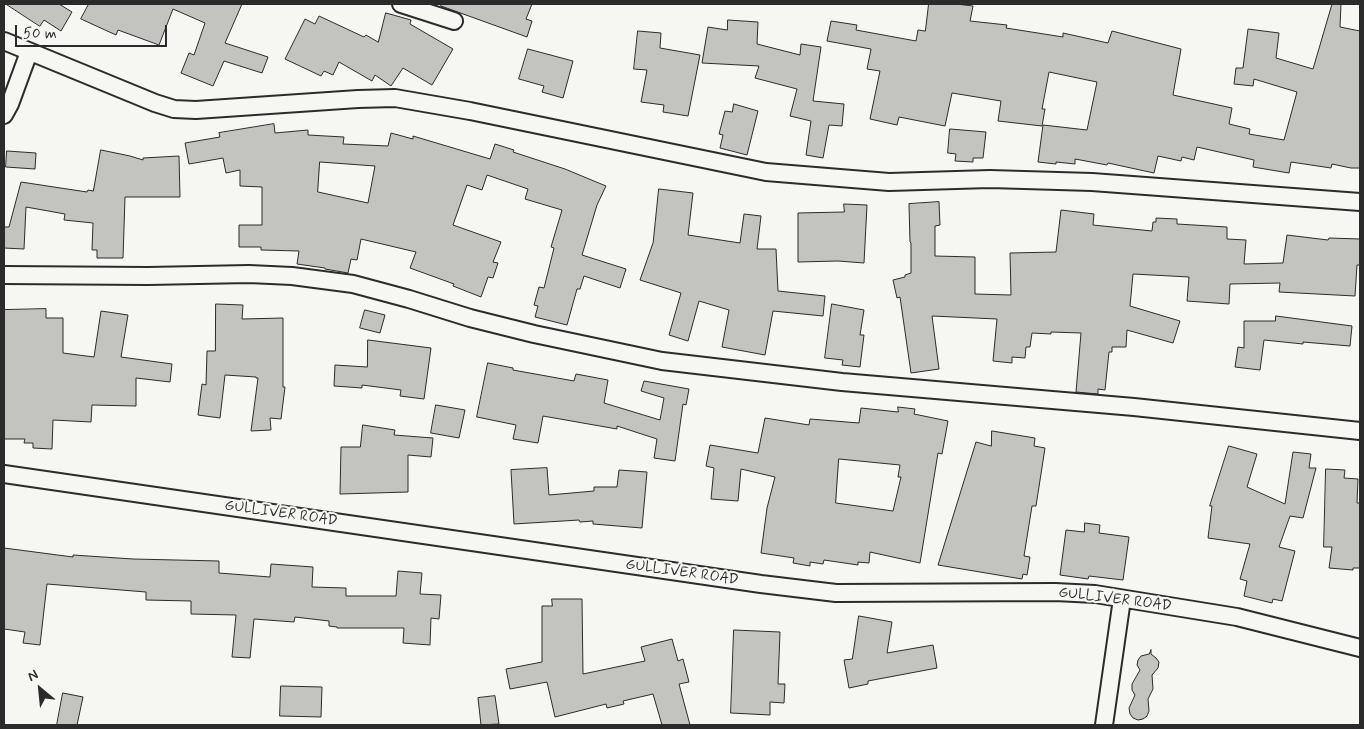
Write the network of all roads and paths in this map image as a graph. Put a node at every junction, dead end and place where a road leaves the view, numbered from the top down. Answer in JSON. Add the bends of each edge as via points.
{"nodes":[{"id":1,"x":401,"y":4,"type":"edge"},
{"id":2,"x":454,"y":22,"type":"dead end"},
{"id":3,"x":4,"y":41,"type":"edge"},
{"id":4,"x":29,"y":52,"type":"junction"},
{"id":5,"x":4,"y":115,"type":"edge"},
{"id":6,"x":1360,"y":202,"type":"edge"},
{"id":7,"x":4,"y":275,"type":"edge"},
{"id":8,"x":1360,"y":431,"type":"edge"},
{"id":9,"x":4,"y":474,"type":"edge"},
{"id":10,"x":1122,"y":598,"type":"junction"},
{"id":11,"x":1360,"y":648,"type":"edge"},
{"id":12,"x":1104,"y":725,"type":"edge"}],
"edges":[{"from":1,"to":2,"type":"street"},
{"from":3,"to":4,"type":"street"},
{"from":4,"to":5,"type":"street"},
{"from":4,"to":6,"type":"street","via":[[174,109],[395,98],[766,172],[889,182],[990,179],[1092,182]]},
{"from":7,"to":8,"type":"street","via":[[292,276],[353,284],[470,318],[662,361],[842,382],[1134,407]]},
{"from":9,"to":10,"type":"street","name":"GULLIVER ROAD","via":[[836,593],[1055,592]]},
{"from":10,"to":11,"type":"street","name":"GULLIVER ROAD","via":[[1237,617]]},
{"from":10,"to":12,"type":"street"}]}
